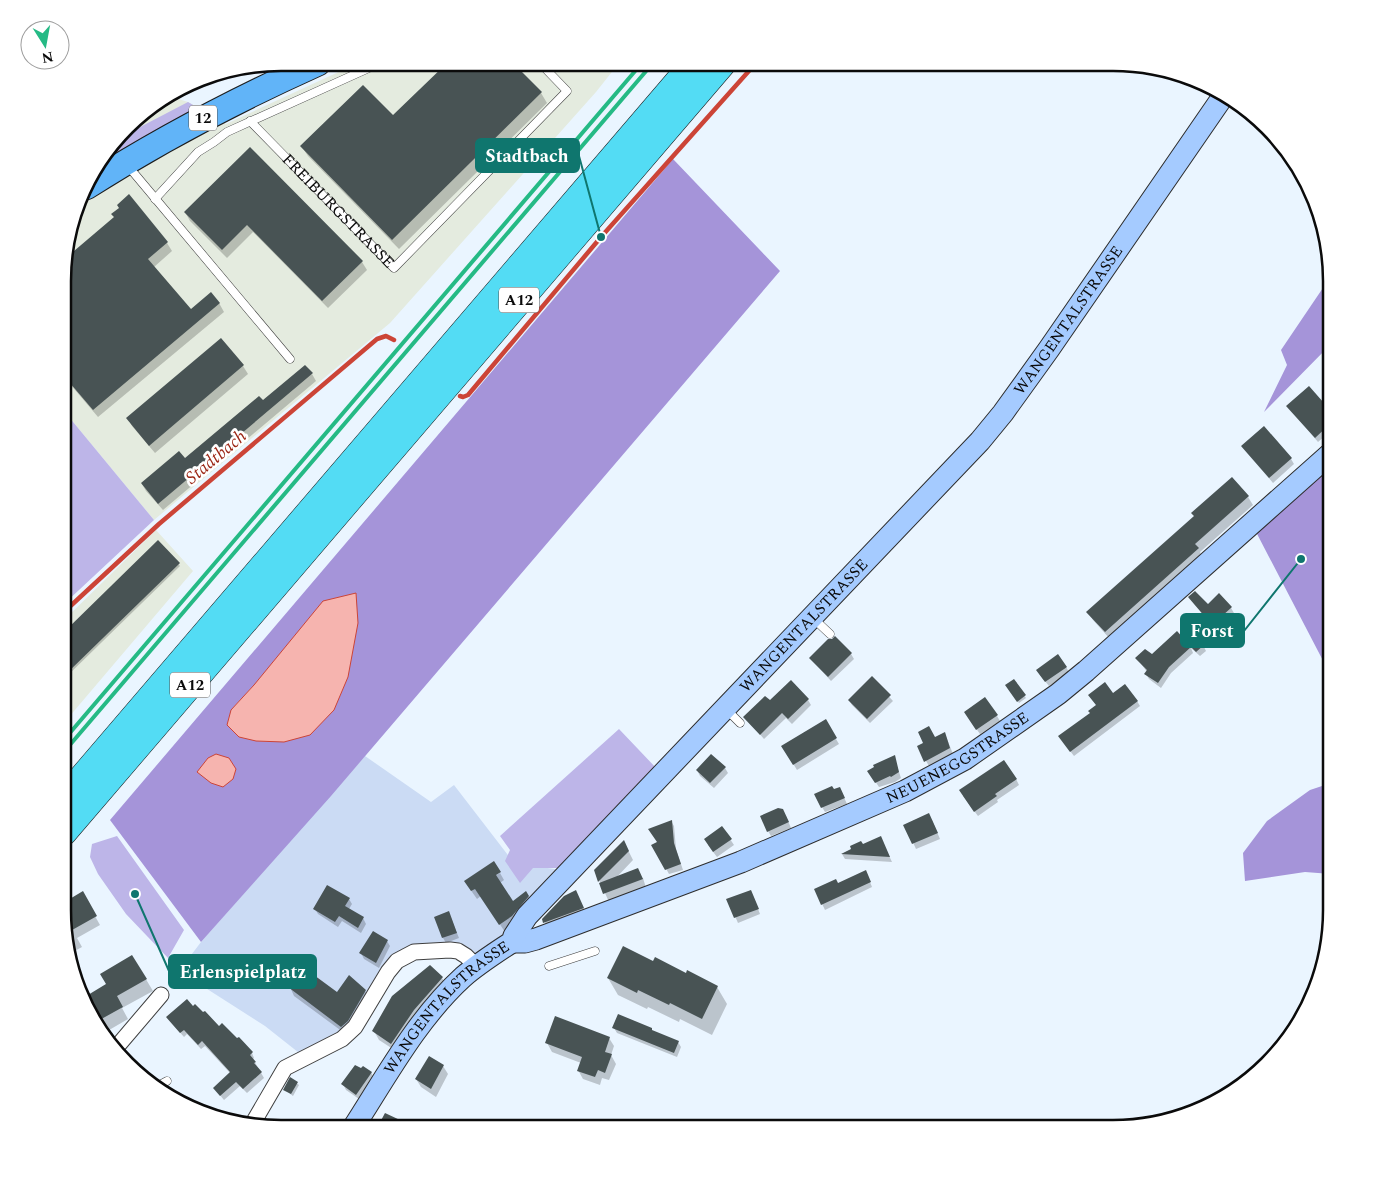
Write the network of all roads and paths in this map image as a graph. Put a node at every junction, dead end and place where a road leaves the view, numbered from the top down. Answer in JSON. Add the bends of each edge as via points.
{"nodes":[{"id":1,"x":300,"y":71,"type":"edge"},
{"id":2,"x":360,"y":71,"type":"edge"},
{"id":3,"x":548,"y":71,"type":"edge"},
{"id":4,"x":688,"y":71,"type":"edge"},
{"id":5,"x":715,"y":71,"type":"edge"},
{"id":6,"x":1221,"y":101,"type":"edge"},
{"id":7,"x":250,"y":121,"type":"junction"},
{"id":8,"x":125,"y":162,"type":"junction"},
{"id":9,"x":97,"y":180,"type":"edge"},
{"id":10,"x":155,"y":199,"type":"junction"},
{"id":11,"x":290,"y":359,"type":"dead end"},
{"id":12,"x":1323,"y":460,"type":"edge"},
{"id":13,"x":813,"y":617,"type":"junction"},
{"id":14,"x":830,"y":634,"type":"dead end"},
{"id":15,"x":71,"y":792,"type":"edge"},
{"id":16,"x":71,"y":823,"type":"edge"},
{"id":17,"x":512,"y":942,"type":"junction"},
{"id":18,"x":595,"y":951,"type":"dead end"},
{"id":19,"x":476,"y":966,"type":"junction"},
{"id":20,"x":550,"y":966,"type":"dead end"},
{"id":21,"x":161,"y":995,"type":"dead end"},
{"id":22,"x":120,"y":1044,"type":"edge"},
{"id":23,"x":167,"y":1081,"type":"dead end"},
{"id":24,"x":163,"y":1083,"type":"edge"},
{"id":25,"x":255,"y":1118,"type":"edge"},
{"id":26,"x":358,"y":1120,"type":"edge"}],
"edges":[{"from":1,"to":8,"type":"main road","number":"12"},
{"from":2,"to":7,"type":"lane"},
{"from":3,"to":7,"type":"lane","name":"FREIBURGSTRASSE","via":[[567,91],[394,268]]},
{"from":4,"to":15,"type":"highway","number":"A12"},
{"from":5,"to":16,"type":"highway","number":"A12"},
{"from":6,"to":13,"type":"street","name":"WANGENTALSTRASSE","via":[[1003,414],[955,469]]},
{"from":7,"to":10,"type":"lane","via":[[198,152]]},
{"from":8,"to":9,"type":"main road","number":"12"},
{"from":8,"to":10,"type":"lane"},
{"from":10,"to":11,"type":"lane"},
{"from":12,"to":17,"type":"street","name":"NEUENEGGSTRASSE","via":[[1086,671],[965,759],[905,791],[741,862],[536,939]]},
{"from":13,"to":14,"type":"lane"},
{"from":13,"to":17,"type":"street","name":"WANGENTALSTRASSE","via":[[733,716],[527,916]]},
{"from":17,"to":19,"type":"street","name":"WANGENTALSTRASSE"},
{"from":18,"to":20,"type":"lane"},
{"from":19,"to":25,"type":"street","via":[[458,951],[450,950],[414,952],[397,962],[355,1027],[342,1039],[286,1068]]},
{"from":19,"to":26,"type":"street","name":"WANGENTALSTRASSE","via":[[434,1008]]},
{"from":21,"to":22,"type":"street"},
{"from":23,"to":24,"type":"lane"}]}
